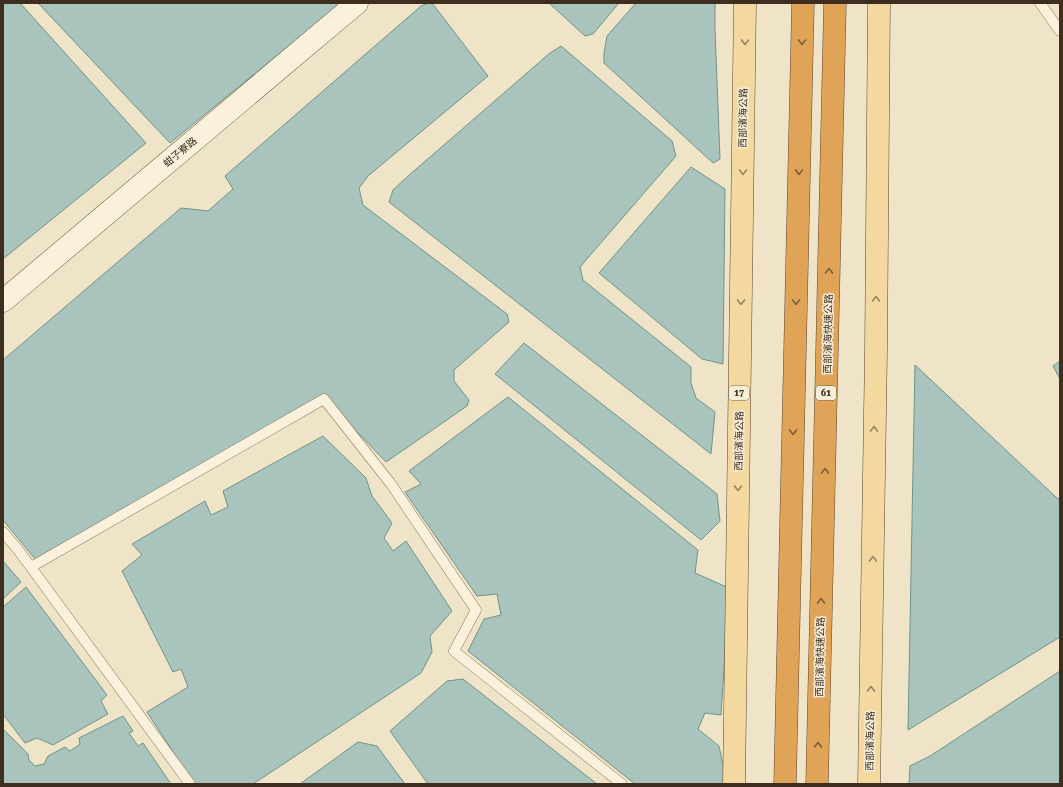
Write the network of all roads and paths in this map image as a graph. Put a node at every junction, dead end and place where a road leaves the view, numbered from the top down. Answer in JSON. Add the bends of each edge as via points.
{"nodes":[{"id":1,"x":357,"y":3,"type":"edge"},
{"id":2,"x":745,"y":3,"type":"edge"},
{"id":3,"x":803,"y":3,"type":"edge"},
{"id":4,"x":836,"y":3,"type":"edge"},
{"id":5,"x":879,"y":3,"type":"edge"},
{"id":6,"x":1040,"y":3,"type":"edge"},
{"id":7,"x":1060,"y":31,"type":"edge"},
{"id":8,"x":3,"y":301,"type":"edge"},
{"id":9,"x":3,"y":532,"type":"edge"},
{"id":10,"x":31,"y":567,"type":"junction"},
{"id":11,"x":190,"y":784,"type":"edge"},
{"id":12,"x":622,"y":784,"type":"edge"},
{"id":13,"x":734,"y":784,"type":"edge"},
{"id":14,"x":785,"y":784,"type":"edge"},
{"id":15,"x":818,"y":784,"type":"edge"},
{"id":16,"x":869,"y":784,"type":"edge"}],
"edges":[{"from":1,"to":8,"type":"street","name":"蚶子寮路"},
{"from":2,"to":13,"type":"main road","name":"西部濱海公路","number":"17","one_way":true},
{"from":3,"to":14,"type":"highway","one_way":true},
{"from":15,"to":4,"type":"highway","name":"西部濱海快速公路","number":"61","one_way":true},
{"from":16,"to":5,"type":"main road","name":"西部濱海公路","one_way":true},
{"from":6,"to":7,"type":"lane"},
{"from":9,"to":10,"type":"lane"},
{"from":10,"to":11,"type":"lane"},
{"from":10,"to":12,"type":"lane","via":[[324,398],[391,484],[476,610],[454,651]]}]}
